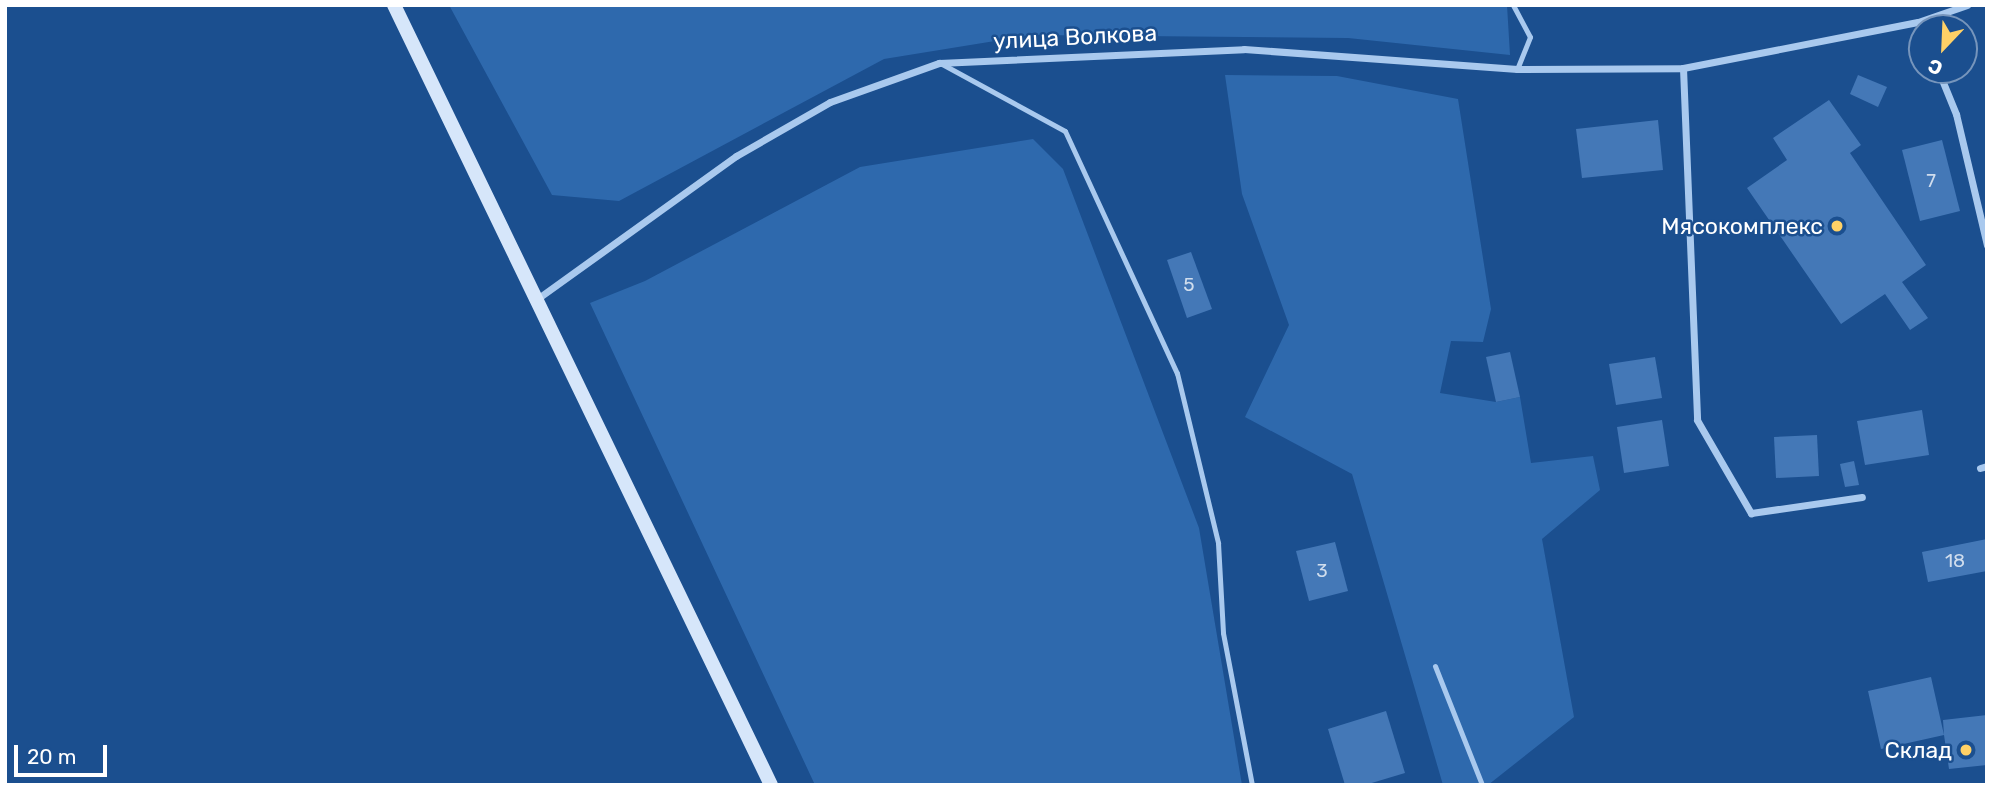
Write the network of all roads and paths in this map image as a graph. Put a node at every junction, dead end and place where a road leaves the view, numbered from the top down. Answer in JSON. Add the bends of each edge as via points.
{"nodes":[{"id":1,"x":394,"y":5,"type":"edge"},
{"id":2,"x":1513,"y":5,"type":"edge"},
{"id":3,"x":1967,"y":5,"type":"edge"},
{"id":4,"x":1941,"y":14,"type":"edge"},
{"id":5,"x":1908,"y":24,"type":"edge"},
{"id":6,"x":939,"y":63,"type":"junction"},
{"id":7,"x":1683,"y":68,"type":"junction"},
{"id":8,"x":1517,"y":69,"type":"junction"},
{"id":9,"x":1943,"y":84,"type":"edge"},
{"id":10,"x":1987,"y":245,"type":"edge"},
{"id":11,"x":537,"y":300,"type":"junction"},
{"id":12,"x":1862,"y":496,"type":"dead end"},
{"id":13,"x":1435,"y":666,"type":"dead end"},
{"id":14,"x":771,"y":785,"type":"edge"},
{"id":15,"x":1252,"y":785,"type":"edge"},
{"id":16,"x":1482,"y":785,"type":"edge"}],
"edges":[{"from":1,"to":11,"type":"main road"},
{"from":2,"to":8,"type":"lane","via":[[1530,37]]},
{"from":3,"to":4,"type":"street","name":"улица Волкова"},
{"from":5,"to":7,"type":"street","name":"улица Волкова"},
{"from":6,"to":8,"type":"street","name":"улица Волкова","via":[[1244,49]]},
{"from":6,"to":11,"type":"street","name":"улица Волкова","via":[[830,102],[736,156]]},
{"from":6,"to":15,"type":"lane","via":[[1065,131],[1177,373],[1218,543],[1223,633]]},
{"from":7,"to":8,"type":"street","name":"улица Волкова"},
{"from":7,"to":12,"type":"street","via":[[1697,420],[1751,513]]},
{"from":9,"to":10,"type":"street"},
{"from":11,"to":14,"type":"main road"},
{"from":13,"to":16,"type":"lane"}]}
